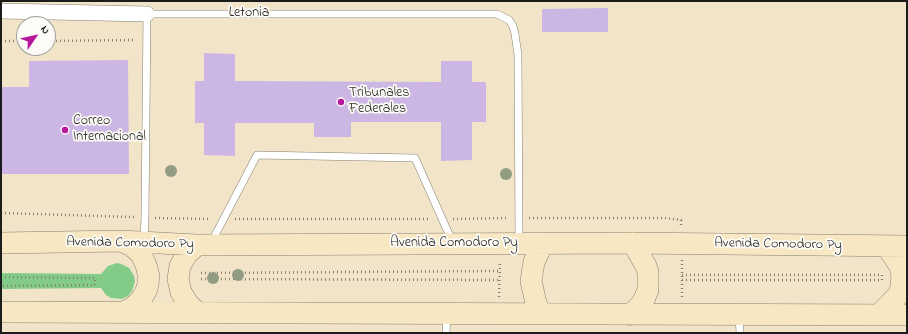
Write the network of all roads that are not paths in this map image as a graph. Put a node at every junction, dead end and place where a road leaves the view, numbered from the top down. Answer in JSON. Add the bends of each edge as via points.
{"nodes":[{"id":1,"x":1,"y":11,"type":"edge"},
{"id":2,"x":147,"y":14,"type":"junction"},
{"id":3,"x":1,"y":231,"type":"edge"},
{"id":4,"x":121,"y":241,"type":"junction"},
{"id":5,"x":83,"y":242,"type":"junction"},
{"id":6,"x":1,"y":243,"type":"edge"},
{"id":7,"x":144,"y":243,"type":"junction"},
{"id":8,"x":543,"y":243,"type":"junction"},
{"id":9,"x":633,"y":243,"type":"junction"},
{"id":10,"x":454,"y":244,"type":"junction"},
{"id":11,"x":509,"y":244,"type":"junction"},
{"id":12,"x":203,"y":245,"type":"junction"},
{"id":13,"x":907,"y":246,"type":"edge"},
{"id":14,"x":886,"y":247,"type":"junction"},
{"id":15,"x":1,"y":312,"type":"edge"},
{"id":16,"x":121,"y":313,"type":"junction"},
{"id":17,"x":198,"y":313,"type":"junction"},
{"id":18,"x":541,"y":314,"type":"junction"},
{"id":19,"x":630,"y":315,"type":"junction"},
{"id":20,"x":878,"y":315,"type":"junction"},
{"id":21,"x":907,"y":315,"type":"edge"},
{"id":22,"x":447,"y":324,"type":"edge"},
{"id":23,"x":740,"y":324,"type":"edge"}],
"edges":[{"from":1,"to":2,"type":"street","name":"Letonia"},
{"from":2,"to":7,"type":"lane"},
{"from":2,"to":11,"type":"lane","name":"Letonia","via":[[498,14],[508,20],[515,34],[518,55]]},
{"from":3,"to":5,"type":"main road"},
{"from":4,"to":5,"type":"main road","name":"Avenida Comodoro Py"},
{"from":4,"to":7,"type":"main road","name":"Avenida Comodoro Py"},
{"from":4,"to":16,"type":"main road","via":[[141,254],[149,277],[147,289],[141,300]]},
{"from":5,"to":6,"type":"main road","name":"Avenida Comodoro Py"},
{"from":7,"to":12,"type":"main road","name":"Avenida Comodoro Py"},
{"from":8,"to":9,"type":"main road","name":"Avenida Comodoro Py"},
{"from":8,"to":11,"type":"main road","name":"Avenida Comodoro Py"},
{"from":8,"to":18,"type":"main road","via":[[534,262],[531,281]]},
{"from":9,"to":14,"type":"main road","name":"Avenida Comodoro Py"},
{"from":9,"to":19,"type":"main road","via":[[648,272],[648,290],[643,302]]},
{"from":10,"to":11,"type":"main road","name":"Avenida Comodoro Py"},
{"from":10,"to":12,"type":"main road","name":"Avenida Comodoro Py"},
{"from":10,"to":12,"type":"lane","via":[[415,158],[257,155]]},
{"from":12,"to":17,"type":"main road","via":[[187,254],[180,266],[178,279],[181,292],[188,304]]},
{"from":13,"to":14,"type":"main road","name":"Avenida Comodoro Py"},
{"from":14,"to":20,"type":"main road","via":[[900,266],[902,277],[900,293]]},
{"from":15,"to":16,"type":"main road"},
{"from":16,"to":17,"type":"main road"},
{"from":17,"to":22,"type":"main road"},
{"from":18,"to":19,"type":"main road"},
{"from":18,"to":22,"type":"main road","via":[[499,314]]},
{"from":19,"to":23,"type":"main road"},
{"from":20,"to":21,"type":"main road"},
{"from":20,"to":23,"type":"main road"}]}
